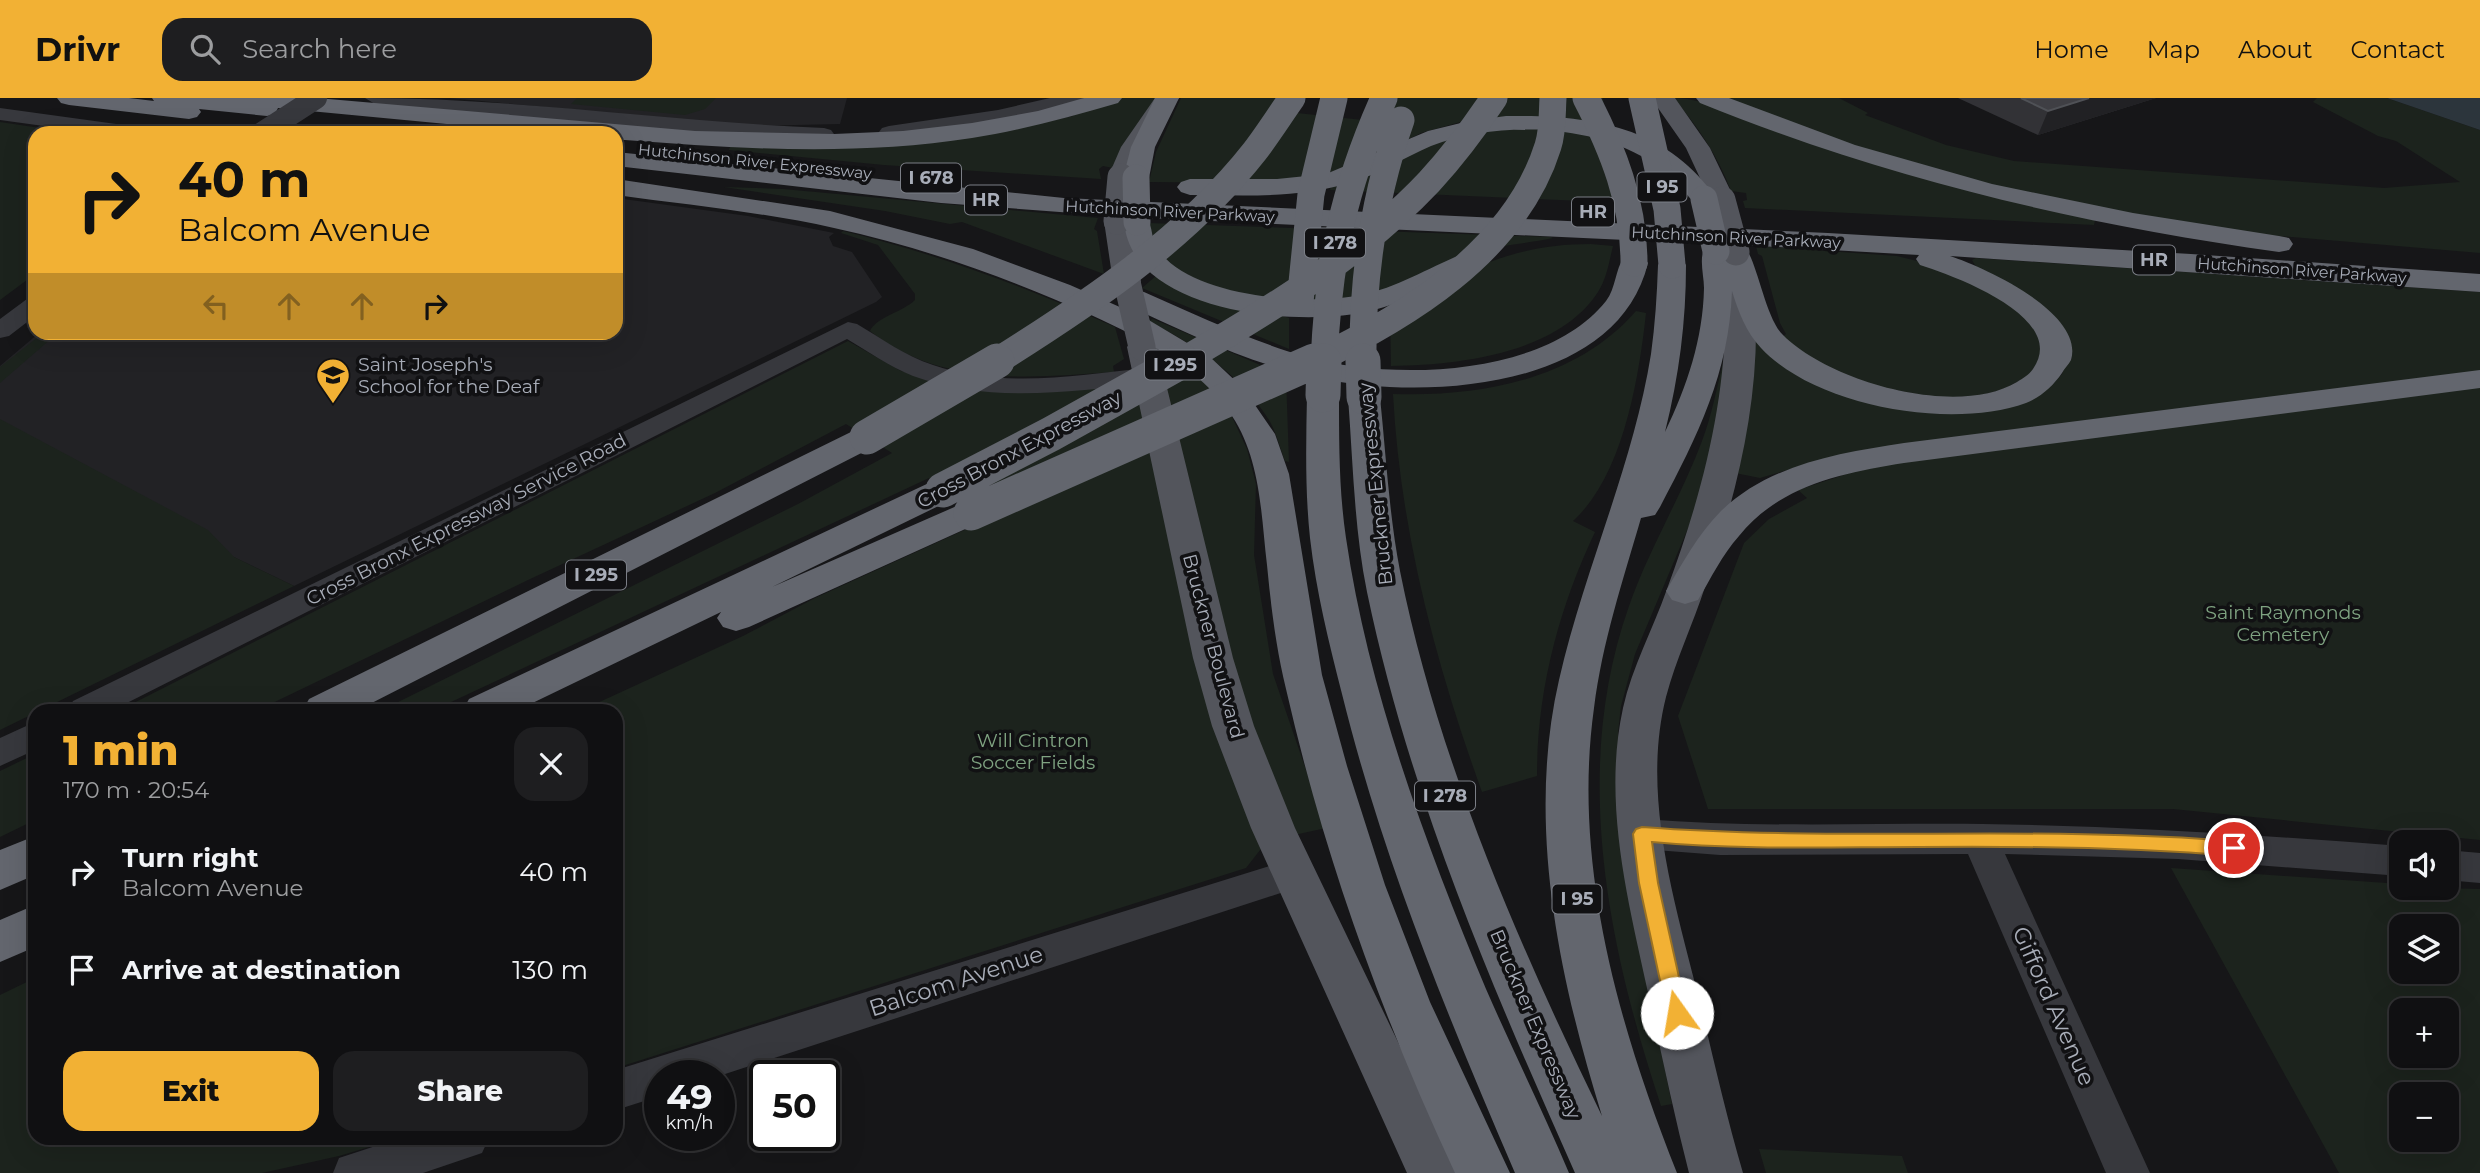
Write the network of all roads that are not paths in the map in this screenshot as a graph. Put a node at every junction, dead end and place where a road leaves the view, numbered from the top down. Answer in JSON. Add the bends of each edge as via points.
{"nodes":[{"id":1,"x":40,"y":98,"type":"edge"},
{"id":2,"x":69,"y":98,"type":"edge"},
{"id":3,"x":164,"y":98,"type":"edge"},
{"id":4,"x":242,"y":98,"type":"edge"},
{"id":5,"x":288,"y":98,"type":"edge"},
{"id":6,"x":316,"y":98,"type":"edge"},
{"id":7,"x":375,"y":98,"type":"edge"},
{"id":8,"x":1111,"y":98,"type":"edge"},
{"id":9,"x":1167,"y":98,"type":"edge"},
{"id":10,"x":1266,"y":98,"type":"edge"},
{"id":11,"x":1292,"y":98,"type":"edge"},
{"id":12,"x":1334,"y":98,"type":"edge"},
{"id":13,"x":1384,"y":98,"type":"edge"},
{"id":14,"x":1410,"y":98,"type":"edge"},
{"id":15,"x":1494,"y":98,"type":"edge"},
{"id":16,"x":1553,"y":98,"type":"edge"},
{"id":17,"x":1586,"y":98,"type":"edge"},
{"id":18,"x":1618,"y":98,"type":"edge"},
{"id":19,"x":1642,"y":98,"type":"edge"},
{"id":20,"x":1663,"y":98,"type":"edge"},
{"id":21,"x":1708,"y":98,"type":"edge"},
{"id":22,"x":1071,"y":104,"type":"edge"},
{"id":23,"x":0,"y":114,"type":"edge"},
{"id":24,"x":87,"y":126,"type":"edge"},
{"id":25,"x":205,"y":126,"type":"dead end"},
{"id":26,"x":259,"y":126,"type":"edge"},
{"id":27,"x":265,"y":126,"type":"edge"},
{"id":28,"x":316,"y":126,"type":"edge"},
{"id":29,"x":418,"y":126,"type":"edge"},
{"id":30,"x":549,"y":126,"type":"edge"},
{"id":31,"x":623,"y":133,"type":"edge"},
{"id":32,"x":623,"y":149,"type":"edge"},
{"id":33,"x":623,"y":160,"type":"edge"},
{"id":34,"x":623,"y":181,"type":"edge"},
{"id":35,"x":1062,"y":186,"type":"junction"},
{"id":36,"x":623,"y":188,"type":"edge"},
{"id":37,"x":1713,"y":200,"type":"junction"},
{"id":38,"x":1127,"y":222,"type":"junction"},
{"id":39,"x":1663,"y":233,"type":"junction"},
{"id":40,"x":1828,"y":241,"type":"junction"},
{"id":41,"x":1726,"y":252,"type":"junction"},
{"id":42,"x":2354,"y":254,"type":"junction"},
{"id":43,"x":1634,"y":263,"type":"junction"},
{"id":44,"x":2480,"y":264,"type":"edge"},
{"id":45,"x":2480,"y":283,"type":"edge"},
{"id":46,"x":28,"y":309,"type":"edge"},
{"id":47,"x":0,"y":331,"type":"edge"},
{"id":48,"x":1145,"y":361,"type":"junction"},
{"id":49,"x":986,"y":366,"type":"junction"},
{"id":50,"x":2480,"y":379,"type":"edge"},
{"id":51,"x":1331,"y":396,"type":"junction"},
{"id":52,"x":1685,"y":591,"type":"junction"},
{"id":53,"x":1594,"y":617,"type":"junction"},
{"id":54,"x":97,"y":704,"type":"edge"},
{"id":55,"x":335,"y":704,"type":"edge"},
{"id":56,"x":496,"y":704,"type":"edge"},
{"id":57,"x":540,"y":704,"type":"edge"},
{"id":58,"x":28,"y":739,"type":"edge"},
{"id":59,"x":0,"y":753,"type":"edge"},
{"id":60,"x":1642,"y":834,"type":"junction"},
{"id":61,"x":1980,"y":839,"type":"junction"},
{"id":62,"x":28,"y":858,"type":"edge"},
{"id":63,"x":2389,"y":861,"type":"edge"},
{"id":64,"x":2459,"y":866,"type":"edge"},
{"id":65,"x":2480,"y":868,"type":"edge"},
{"id":66,"x":0,"y":872,"type":"edge"},
{"id":67,"x":1295,"y":873,"type":"junction"},
{"id":68,"x":28,"y":929,"type":"edge"},
{"id":69,"x":0,"y":942,"type":"edge"},
{"id":70,"x":623,"y":1088,"type":"edge"},
{"id":71,"x":445,"y":1145,"type":"edge"},
{"id":72,"x":355,"y":1173,"type":"edge"},
{"id":73,"x":1434,"y":1173,"type":"edge"},
{"id":74,"x":1483,"y":1173,"type":"edge"},
{"id":75,"x":1542,"y":1173,"type":"edge"},
{"id":76,"x":1602,"y":1173,"type":"edge"},
{"id":77,"x":1650,"y":1173,"type":"edge"},
{"id":78,"x":1716,"y":1173,"type":"edge"},
{"id":79,"x":2129,"y":1173,"type":"edge"}],
"edges":[{"from":1,"to":25,"type":"highway","via":[[87,111]]},
{"from":2,"to":28,"type":"highway"},
{"from":3,"to":29,"type":"highway"},
{"from":4,"to":30,"type":"highway"},
{"from":5,"to":26,"type":"street"},
{"from":6,"to":27,"type":"street","bridge":true},
{"from":7,"to":22,"type":"street","via":[[748,131],[851,134],[958,124]]},
{"from":8,"to":22,"type":"highway"},
{"from":9,"to":38,"type":"highway","bridge":true,"via":[[1129,178]]},
{"from":10,"to":49,"type":"highway","bridge":true,"via":[[1230,153],[1158,232],[1101,282]]},
{"from":11,"to":49,"type":"highway","number":"I 295","bridge":true,"via":[[1251,157],[1184,226],[1108,285]]},
{"from":12,"to":51,"type":"highway","bridge":true,"via":[[1311,194],[1302,259],[1300,335]]},
{"from":13,"to":51,"type":"highway","name":"Bruckner Expressway","number":"I 278","bridge":true,"via":[[1338,229],[1329,284]]},
{"from":14,"to":51,"type":"highway","name":"Bruckner Expressway","number":"I 278","bridge":true,"via":[[1383,171],[1363,302]]},
{"from":15,"to":56,"type":"highway","name":"Cross Bronx Expressway","number":"I 295","bridge":true,"via":[[1454,152],[1418,190],[1357,244],[1242,325],[943,490]]},
{"from":16,"to":57,"type":"highway","bridge":true,"via":[[1547,152],[1523,201],[1479,252],[1425,297],[1366,334]]},
{"from":17,"to":43,"type":"highway","bridge":true,"via":[[1620,181]]},
{"from":18,"to":43,"type":"highway","bridge":true,"via":[[1637,210]]},
{"from":19,"to":37,"type":"highway"},
{"from":19,"to":53,"type":"highway","number":"I 95","bridge":true,"via":[[1667,209],[1672,265],[1670,327],[1661,377]]},
{"from":20,"to":37,"type":"main road","via":[[1698,148]]},
{"from":21,"to":42,"type":"highway","via":[[1843,148],[2033,202],[2183,232]]},
{"from":22,"to":31,"type":"highway","via":[[1005,126],[859,142],[768,144]]},
{"from":23,"to":24,"type":"street"},
{"from":32,"to":35,"type":"highway","name":"Hutchinson River Expressway","number":"I 678"},
{"from":33,"to":39,"type":"highway","name":"Hutchinson River Parkway","number":"HR","via":[[1064,206]]},
{"from":34,"to":43,"type":"highway","via":[[852,212],[963,234],[1073,271],[1259,352],[1321,370],[1367,377],[1461,376],[1548,354],[1586,335],[1611,313],[1626,290]]},
{"from":35,"to":37,"type":"highway","via":[[1307,184],[1359,172],[1446,133],[1530,122],[1588,129],[1650,147],[1677,164]]},
{"from":35,"to":42,"type":"highway","name":"Hutchinson River Parkway","number":"HR","via":[[1320,202],[1869,224]]},
{"from":36,"to":74,"type":"highway","via":[[813,216],[942,248],[1043,284],[1124,320],[1185,353],[1228,390],[1257,430],[1270,466],[1303,674],[1343,830],[1401,993]]},
{"from":37,"to":41,"type":"main road","bridge":true},
{"from":38,"to":39,"type":"highway","via":[[1146,254],[1182,281],[1242,302],[1309,309],[1381,299],[1505,250]]},
{"from":38,"to":48,"type":"main road","name":"Bruckner Boulevard","bridge":true,"via":[[1126,282]]},
{"from":39,"to":40,"type":"highway","name":"Hutchinson River Parkway","number":"HR"},
{"from":40,"to":41,"type":"highway","via":[[1927,258],[1999,286],[2045,324],[2055,346],[2052,367],[2029,390],[1971,404],[1902,401],[1848,387],[1802,365],[1773,343]]},
{"from":40,"to":45,"type":"highway","name":"Hutchinson River Parkway","number":"HR"},
{"from":41,"to":52,"type":"main road","via":[[1743,328],[1735,412],[1715,498]]},
{"from":41,"to":53,"type":"highway","via":[[1707,371]]},
{"from":42,"to":44,"type":"highway","name":"Hutchinson River Parkway","number":"HR"},
{"from":46,"to":47,"type":"street"},
{"from":48,"to":54,"type":"street","name":"Cross Bronx Expressway Service Road","via":[[1034,385],[978,383],[921,370],[849,329]]},
{"from":48,"to":67,"type":"main road","name":"Bruckner Boulevard","via":[[1226,704],[1257,790]]},
{"from":49,"to":55,"type":"highway","number":"I 295","bridge":true,"via":[[867,437],[756,495]]},
{"from":50,"to":52,"type":"highway","via":[[1904,453],[1834,467],[1782,484],[1744,509],[1720,535]]},
{"from":51,"to":75,"type":"highway","name":"Bruckner Expressway","number":"I 278","via":[[1324,481],[1328,539],[1360,690],[1397,819],[1449,958]]},
{"from":51,"to":76,"type":"highway","name":"Bruckner Expressway","number":"I 278","via":[[1424,730],[1498,936]]},
{"from":52,"to":60,"type":"main road","via":[[1644,708],[1639,747]]},
{"from":53,"to":77,"type":"highway","number":"I 95","via":[[1572,718],[1570,840],[1591,986],[1619,1087]]},
{"from":58,"to":59,"type":"street"},
{"from":60,"to":61,"type":"street","via":[[1720,840]]},
{"from":60,"to":78,"type":"main road","via":[[1653,908]]},
{"from":61,"to":63,"type":"street","via":[[2178,844]]},
{"from":61,"to":79,"type":"street","name":"Gifford Avenue"},
{"from":62,"to":66,"type":"highway"},
{"from":64,"to":65,"type":"street"},
{"from":67,"to":70,"type":"street","name":"Balcom Avenue"},
{"from":67,"to":73,"type":"main road","name":"Bruckner Boulevard"},
{"from":68,"to":69,"type":"highway"},
{"from":71,"to":72,"type":"street"}]}
